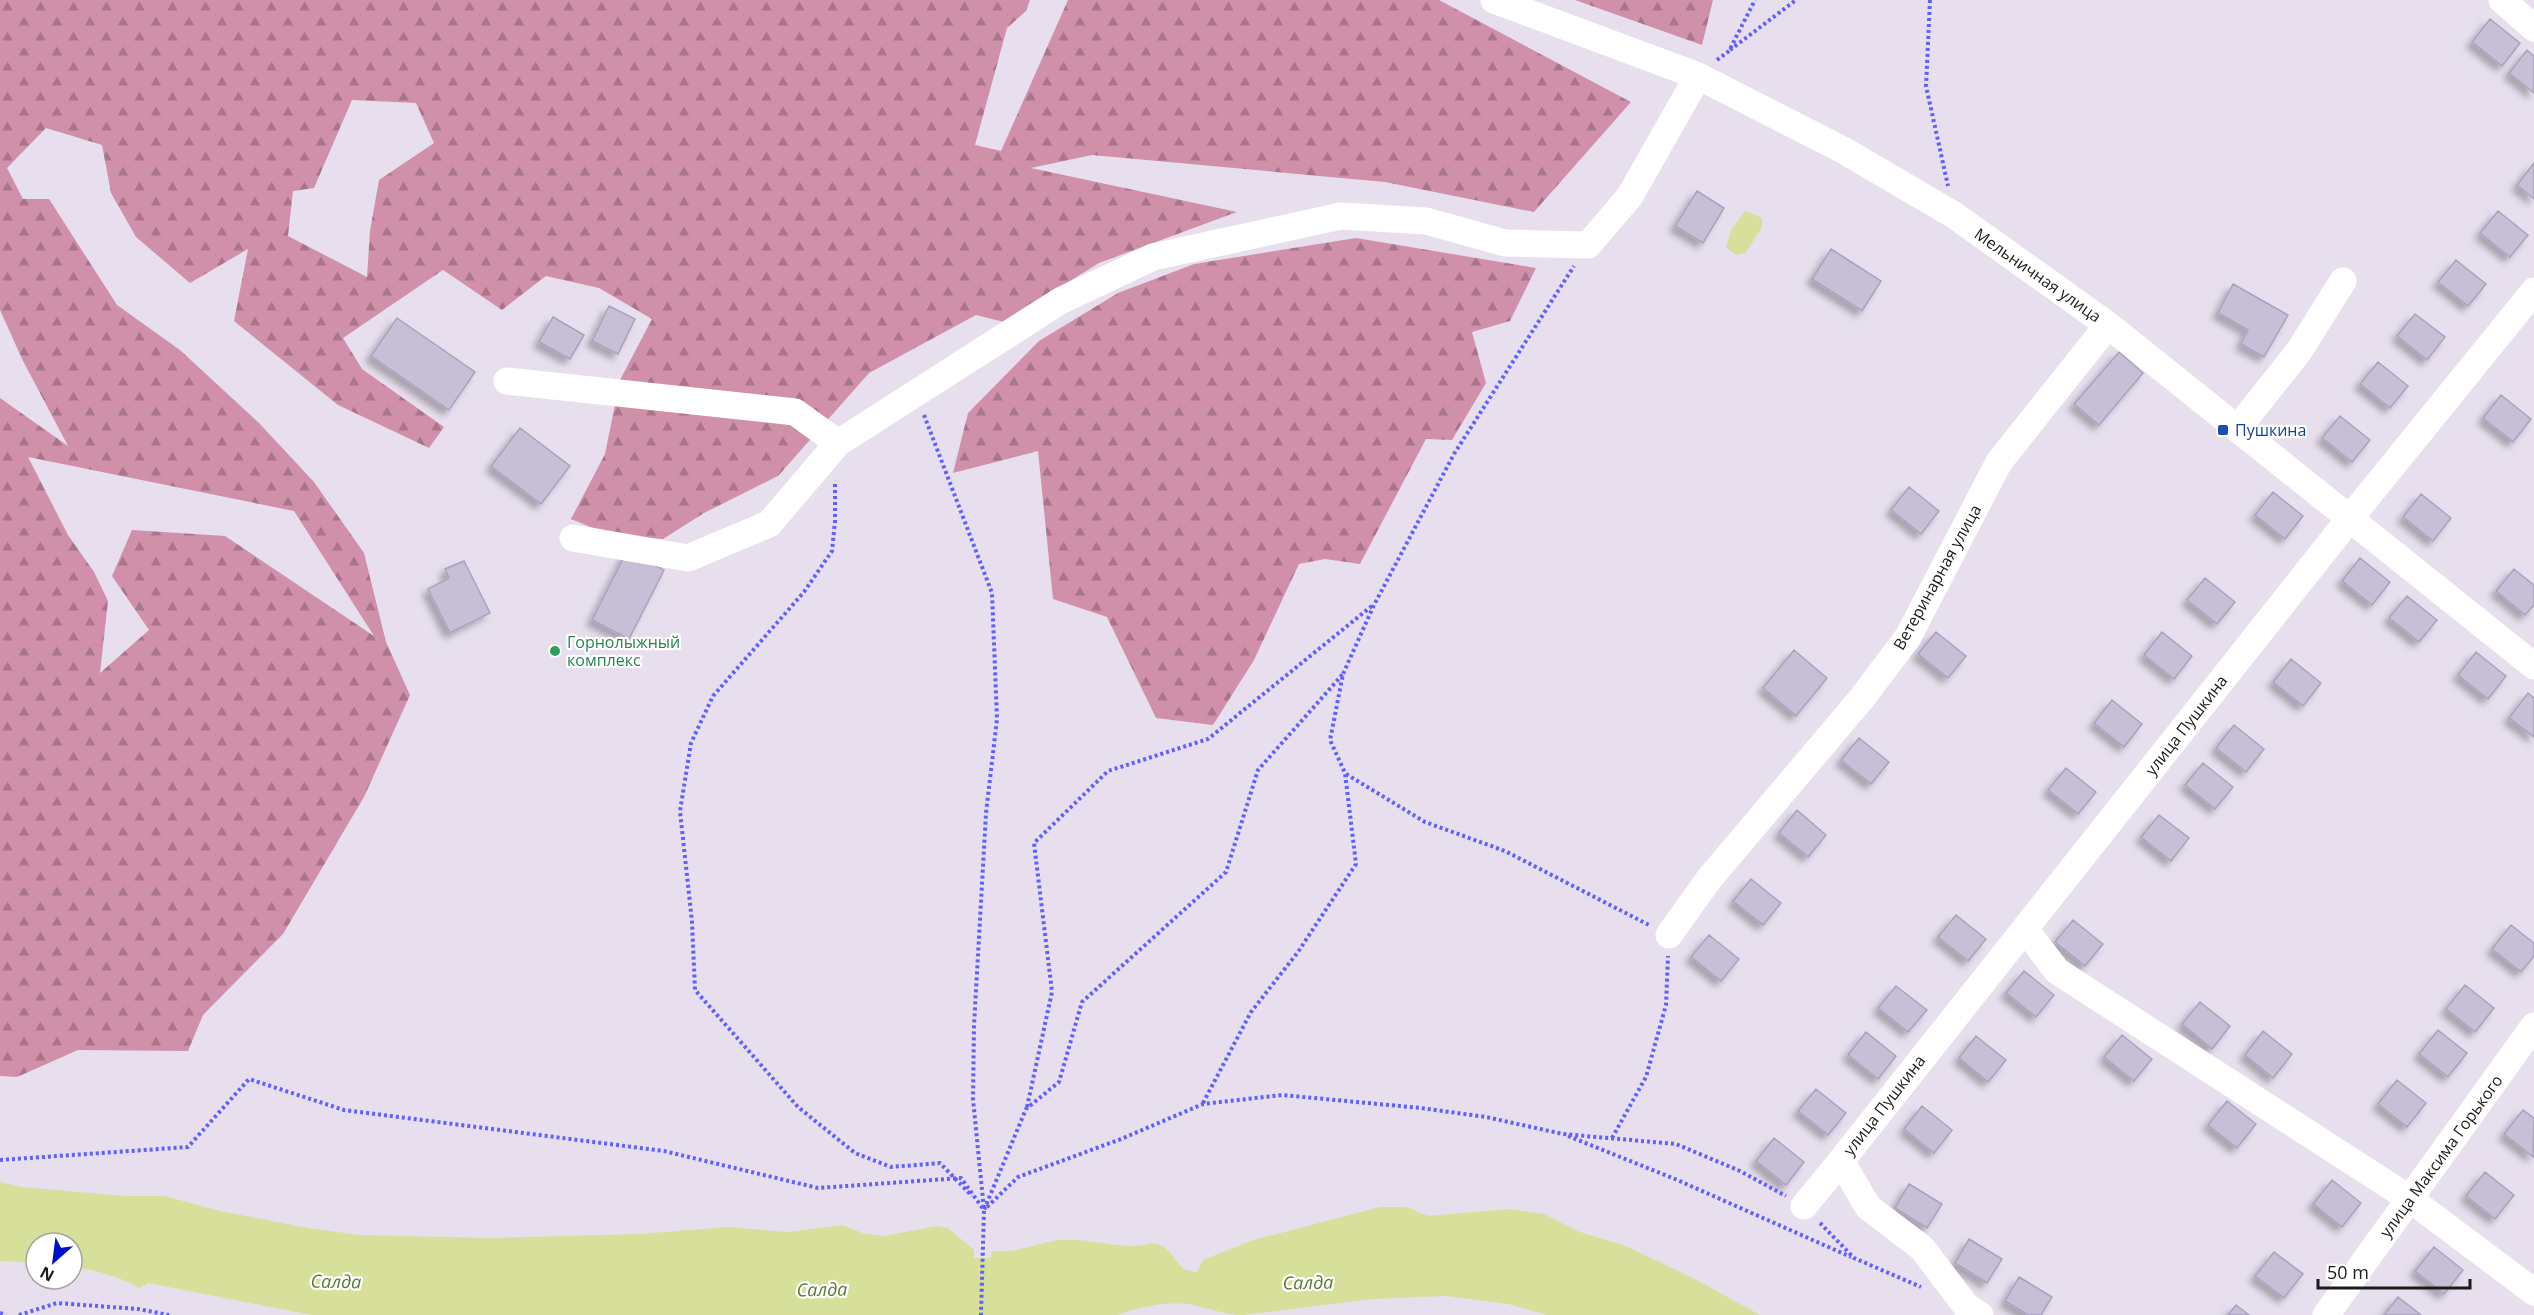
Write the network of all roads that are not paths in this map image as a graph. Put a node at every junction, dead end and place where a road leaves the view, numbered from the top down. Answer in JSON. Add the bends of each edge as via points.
{"nodes":[{"id":1,"x":1494,"y":0,"type":"edge"},
{"id":2,"x":2502,"y":0,"type":"edge"},
{"id":3,"x":2534,"y":28,"type":"edge"},
{"id":4,"x":1698,"y":76,"type":"junction"},
{"id":5,"x":2343,"y":281,"type":"dead end"},
{"id":6,"x":2534,"y":291,"type":"edge"},
{"id":7,"x":2108,"y":325,"type":"junction"},
{"id":8,"x":507,"y":381,"type":"dead end"},
{"id":9,"x":2238,"y":428,"type":"junction"},
{"id":10,"x":838,"y":443,"type":"junction"},
{"id":11,"x":2351,"y":517,"type":"junction"},
{"id":12,"x":573,"y":538,"type":"dead end"},
{"id":13,"x":2534,"y":666,"type":"edge"},
{"id":14,"x":2025,"y":929,"type":"junction"},
{"id":15,"x":1669,"y":935,"type":"road end"},
{"id":16,"x":2534,"y":1026,"type":"edge"},
{"id":17,"x":1841,"y":1161,"type":"junction"},
{"id":18,"x":2410,"y":1199,"type":"junction"},
{"id":19,"x":1804,"y":1206,"type":"road end"},
{"id":20,"x":2534,"y":1292,"type":"edge"},
{"id":21,"x":1980,"y":1315,"type":"edge"},
{"id":22,"x":2326,"y":1315,"type":"edge"}],
"edges":[{"from":1,"to":4,"type":"street","name":"Мельничная улица"},
{"from":2,"to":3,"type":"street"},
{"from":4,"to":7,"type":"street","name":"Мельничная улица","via":[[1843,150],[1954,215]]},
{"from":4,"to":10,"type":"street","via":[[1630,196],[1588,245],[1505,243],[1426,221],[1341,216],[1153,257],[1060,301]]},
{"from":5,"to":9,"type":"street","via":[[2299,351]]},
{"from":6,"to":11,"type":"street","name":"улица Пушкина"},
{"from":7,"to":9,"type":"street","name":"Мельничная улица"},
{"from":7,"to":15,"type":"street","name":"Ветеринарная улица","via":[[1999,462],[1908,637],[1862,698],[1709,879]]},
{"from":8,"to":10,"type":"street","via":[[795,412]]},
{"from":9,"to":11,"type":"street","name":"Мельничная улица"},
{"from":10,"to":12,"type":"street","via":[[769,524],[688,558]]},
{"from":11,"to":13,"type":"street","name":"Мельничная улица"},
{"from":11,"to":14,"type":"street","name":"улица Пушкина"},
{"from":14,"to":17,"type":"street","name":"улица Пушкина"},
{"from":14,"to":18,"type":"street","via":[[2057,971]]},
{"from":16,"to":18,"type":"street","name":"улица Максима Горького"},
{"from":17,"to":19,"type":"street","name":"улица Пушкина"},
{"from":17,"to":21,"type":"street","via":[[1868,1207],[1922,1248],[1966,1306]]},
{"from":18,"to":20,"type":"street"},
{"from":18,"to":22,"type":"street","name":"улица Максима Горького"}]}
